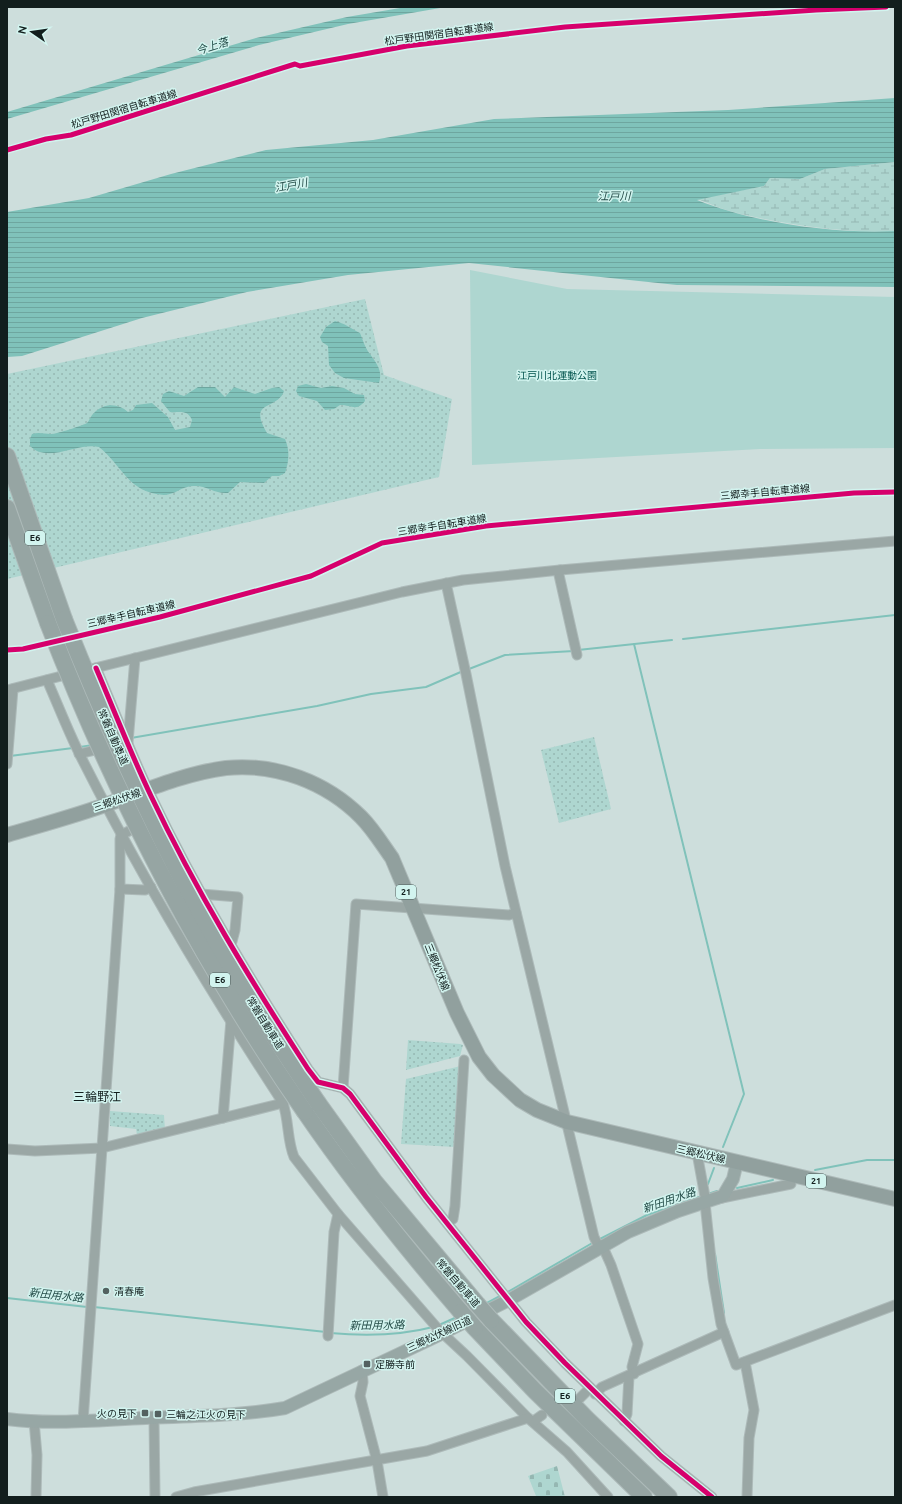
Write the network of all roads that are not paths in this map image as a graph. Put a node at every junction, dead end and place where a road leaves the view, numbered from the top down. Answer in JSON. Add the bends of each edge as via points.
{"nodes":[{"id":1,"x":7,"y":456,"type":"edge"},
{"id":2,"x":7,"y":508,"type":"edge"},
{"id":3,"x":895,"y":541,"type":"edge"},
{"id":4,"x":560,"y":570,"type":"junction"},
{"id":5,"x":446,"y":583,"type":"junction"},
{"id":6,"x":577,"y":655,"type":"dead end"},
{"id":7,"x":135,"y":658,"type":"junction"},
{"id":8,"x":96,"y":668,"type":"junction"},
{"id":9,"x":47,"y":680,"type":"junction"},
{"id":10,"x":10,"y":690,"type":"edge"},
{"id":11,"x":128,"y":739,"type":"junction"},
{"id":12,"x":77,"y":749,"type":"junction"},
{"id":13,"x":7,"y":764,"type":"edge"},
{"id":14,"x":148,"y":789,"type":"junction"},
{"id":15,"x":106,"y":805,"type":"junction"},
{"id":16,"x":160,"y":816,"type":"junction"},
{"id":17,"x":7,"y":835,"type":"edge"},
{"id":18,"x":121,"y":835,"type":"junction"},
{"id":19,"x":151,"y":887,"type":"junction"},
{"id":20,"x":120,"y":889,"type":"junction"},
{"id":21,"x":199,"y":891,"type":"junction"},
{"id":22,"x":162,"y":906,"type":"junction"},
{"id":23,"x":413,"y":909,"type":"junction"},
{"id":24,"x":516,"y":913,"type":"junction"},
{"id":25,"x":231,"y":945,"type":"junction"},
{"id":26,"x":262,"y":996,"type":"junction"},
{"id":27,"x":230,"y":1021,"type":"junction"},
{"id":28,"x":464,"y":1060,"type":"dead end"},
{"id":29,"x":313,"y":1076,"type":"junction"},
{"id":30,"x":343,"y":1088,"type":"junction"},
{"id":31,"x":281,"y":1100,"type":"junction"},
{"id":32,"x":311,"y":1108,"type":"junction"},
{"id":33,"x":223,"y":1118,"type":"junction"},
{"id":34,"x":567,"y":1122,"type":"junction"},
{"id":35,"x":102,"y":1148,"type":"junction"},
{"id":36,"x":7,"y":1149,"type":"edge"},
{"id":37,"x":697,"y":1153,"type":"junction"},
{"id":38,"x":737,"y":1162,"type":"junction"},
{"id":39,"x":791,"y":1184,"type":"dead end"},
{"id":40,"x":895,"y":1199,"type":"edge"},
{"id":41,"x":709,"y":1202,"type":"junction"},
{"id":42,"x":338,"y":1214,"type":"junction"},
{"id":43,"x":447,"y":1223,"type":"junction"},
{"id":44,"x":598,"y":1243,"type":"junction"},
{"id":45,"x":506,"y":1295,"type":"junction"},
{"id":46,"x":895,"y":1305,"type":"edge"},
{"id":47,"x":438,"y":1328,"type":"junction"},
{"id":48,"x":328,"y":1332,"type":"dead end"},
{"id":49,"x":724,"y":1332,"type":"junction"},
{"id":50,"x":745,"y":1362,"type":"junction"},
{"id":51,"x":362,"y":1370,"type":"junction"},
{"id":52,"x":631,"y":1375,"type":"junction"},
{"id":53,"x":593,"y":1391,"type":"junction"},
{"id":54,"x":580,"y":1398,"type":"dead end"},
{"id":55,"x":154,"y":1418,"type":"junction"},
{"id":56,"x":535,"y":1418,"type":"junction"},
{"id":57,"x":7,"y":1419,"type":"edge"},
{"id":58,"x":34,"y":1421,"type":"junction"},
{"id":59,"x":83,"y":1421,"type":"junction"},
{"id":60,"x":624,"y":1421,"type":"junction"},
{"id":61,"x":574,"y":1430,"type":"junction"},
{"id":62,"x":377,"y":1461,"type":"junction"},
{"id":63,"x":640,"y":1470,"type":"junction"},
{"id":64,"x":36,"y":1497,"type":"edge"},
{"id":65,"x":155,"y":1497,"type":"edge"},
{"id":66,"x":176,"y":1497,"type":"edge"},
{"id":67,"x":383,"y":1497,"type":"edge"},
{"id":68,"x":608,"y":1497,"type":"edge"},
{"id":69,"x":632,"y":1497,"type":"edge"},
{"id":70,"x":644,"y":1497,"type":"edge"},
{"id":71,"x":669,"y":1497,"type":"edge"},
{"id":72,"x":676,"y":1497,"type":"edge"},
{"id":73,"x":712,"y":1497,"type":"edge"},
{"id":74,"x":747,"y":1497,"type":"edge"}],
"edges":[{"from":1,"to":32,"type":"highway","name":"常磐自動車道","number":"E6","bridge":true,"via":[[67,627],[118,748],[159,835],[202,917]]},
{"from":2,"to":32,"type":"highway","name":"常磐自動車道","number":"E6","bridge":true,"via":[[71,682],[144,842],[186,924],[264,1052]]},
{"from":3,"to":4,"type":"street"},
{"from":4,"to":5,"type":"street"},
{"from":4,"to":6,"type":"street"},
{"from":5,"to":7,"type":"street"},
{"from":5,"to":24,"type":"street","via":[[491,805]]},
{"from":7,"to":8,"type":"street"},
{"from":7,"to":11,"type":"street"},
{"from":8,"to":9,"type":"street"},
{"from":8,"to":11,"type":"street"},
{"from":9,"to":10,"type":"street"},
{"from":9,"to":12,"type":"street"},
{"from":10,"to":13,"type":"street"},
{"from":11,"to":12,"type":"street"},
{"from":11,"to":14,"type":"street"},
{"from":12,"to":15,"type":"street"},
{"from":14,"to":15,"type":"main road","name":"三郷松伏線","number":"21"},
{"from":14,"to":16,"type":"street"},
{"from":14,"to":23,"type":"main road","name":"三郷松伏線","number":"21","via":[[204,773],[246,767],[269,769],[307,780],[341,799],[374,832],[392,858]]},
{"from":15,"to":17,"type":"main road","name":"三郷松伏線","number":"21"},
{"from":15,"to":18,"type":"street"},
{"from":16,"to":18,"type":"street"},
{"from":16,"to":21,"type":"street"},
{"from":18,"to":19,"type":"street"},
{"from":18,"to":20,"type":"street"},
{"from":19,"to":20,"type":"street","via":[[146,890]]},
{"from":19,"to":22,"type":"street"},
{"from":20,"to":35,"type":"street"},
{"from":21,"to":22,"type":"street"},
{"from":21,"to":25,"type":"street"},
{"from":21,"to":25,"type":"street","via":[[238,897]]},
{"from":22,"to":27,"type":"street"},
{"from":23,"to":24,"type":"street","via":[[509,915]]},
{"from":23,"to":30,"type":"street","via":[[356,904]]},
{"from":23,"to":34,"type":"main road","name":"三郷松伏線","number":"21","via":[[457,1013],[479,1057],[493,1075],[520,1100]]},
{"from":24,"to":34,"type":"street"},
{"from":25,"to":26,"type":"street"},
{"from":26,"to":27,"type":"street"},
{"from":26,"to":29,"type":"street"},
{"from":27,"to":31,"type":"street"},
{"from":27,"to":33,"type":"street"},
{"from":28,"to":43,"type":"street","via":[[455,1206],[453,1219]]},
{"from":29,"to":30,"type":"street","via":[[318,1082]]},
{"from":29,"to":31,"type":"street"},
{"from":30,"to":43,"type":"street"},
{"from":31,"to":33,"type":"street"},
{"from":31,"to":42,"type":"street","via":[[287,1114],[290,1148],[294,1157]]},
{"from":32,"to":61,"type":"highway","name":"常磐自動車道","number":"E6","bridge":true,"via":[[362,1192],[421,1266],[475,1328]]},
{"from":32,"to":63,"type":"highway","name":"常磐自動車道","number":"E6","bridge":true,"via":[[491,1320]]},
{"from":33,"to":35,"type":"street"},
{"from":34,"to":37,"type":"main road","name":"三郷松伏線","number":"21"},
{"from":34,"to":44,"type":"street"},
{"from":35,"to":36,"type":"street","via":[[35,1151]]},
{"from":35,"to":59,"type":"street"},
{"from":37,"to":38,"type":"main road","name":"三郷松伏線","number":"21"},
{"from":37,"to":41,"type":"street","via":[[704,1190]]},
{"from":38,"to":40,"type":"main road","name":"三郷松伏線","number":"21"},
{"from":38,"to":41,"type":"street","name":"三郷松伏線旧道","via":[[728,1191],[724,1196]]},
{"from":39,"to":41,"type":"street"},
{"from":41,"to":44,"type":"street","name":"三郷松伏線旧道"},
{"from":41,"to":49,"type":"street","via":[[713,1278]]},
{"from":42,"to":47,"type":"street"},
{"from":42,"to":48,"type":"street","via":[[334,1232]]},
{"from":43,"to":45,"type":"street"},
{"from":44,"to":45,"type":"street","name":"三郷松伏線旧道"},
{"from":44,"to":52,"type":"street","via":[[611,1265],[638,1344]]},
{"from":45,"to":47,"type":"street","name":"三郷松伏線旧道"},
{"from":45,"to":53,"type":"street","via":[[565,1364]]},
{"from":46,"to":50,"type":"street"},
{"from":47,"to":51,"type":"street","name":"三郷松伏線旧道"},
{"from":47,"to":56,"type":"street"},
{"from":49,"to":50,"type":"street","via":[[736,1365]]},
{"from":49,"to":52,"type":"street"},
{"from":50,"to":74,"type":"street","via":[[754,1410],[749,1438]]},
{"from":51,"to":55,"type":"street","name":"三郷松伏線旧道","via":[[285,1408],[243,1414]]},
{"from":51,"to":62,"type":"street","via":[[360,1396]]},
{"from":52,"to":53,"type":"street"},
{"from":52,"to":60,"type":"street"},
{"from":53,"to":54,"type":"street"},
{"from":53,"to":60,"type":"street"},
{"from":55,"to":59,"type":"street","name":"三郷松伏線旧道"},
{"from":55,"to":65,"type":"street"},
{"from":56,"to":62,"type":"street","via":[[441,1447]]},
{"from":56,"to":68,"type":"street"},
{"from":57,"to":58,"type":"street","name":"三郷松伏線旧道"},
{"from":58,"to":59,"type":"street","name":"三郷松伏線旧道"},
{"from":58,"to":64,"type":"street","via":[[37,1455]]},
{"from":60,"to":73,"type":"street","via":[[661,1456]]},
{"from":61,"to":69,"type":"highway","via":[[584,1450]]},
{"from":61,"to":70,"type":"highway","name":"常磐自動車道","number":"E6"},
{"from":62,"to":66,"type":"street"},
{"from":62,"to":67,"type":"street"},
{"from":63,"to":71,"type":"highway","name":"常磐自動車道","number":"E6"},
{"from":63,"to":72,"type":"highway"}]}
